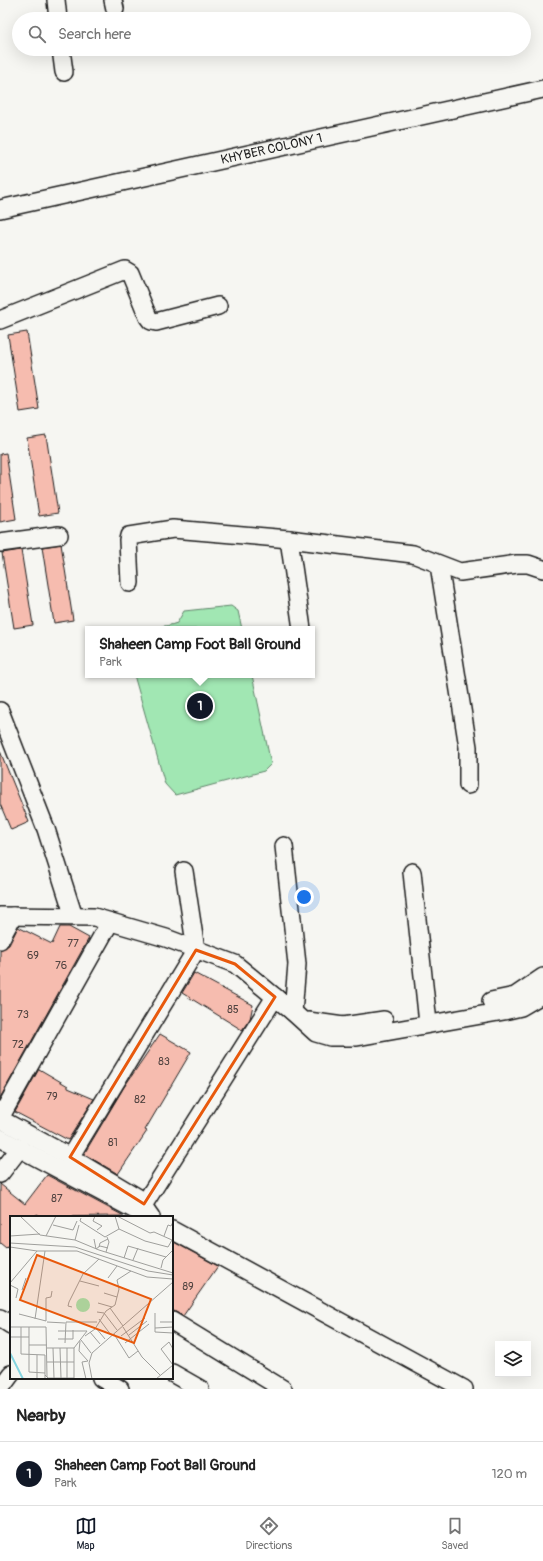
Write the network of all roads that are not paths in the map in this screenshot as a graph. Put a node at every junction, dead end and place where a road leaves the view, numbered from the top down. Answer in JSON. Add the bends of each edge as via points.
{"nodes":[{"id":1,"x":56,"y":0,"type":"edge"},
{"id":2,"x":57,"y":12,"type":"edge"},
{"id":3,"x":62,"y":56,"type":"edge"},
{"id":4,"x":64,"y":72,"type":"dead end"},
{"id":5,"x":543,"y":89,"type":"edge"},
{"id":6,"x":0,"y":209,"type":"edge"},
{"id":7,"x":218,"y":306,"type":"dead end"},
{"id":8,"x":0,"y":320,"type":"edge"},
{"id":9,"x":59,"y":535,"type":"dead end"},
{"id":10,"x":289,"y":539,"type":"junction"},
{"id":11,"x":0,"y":543,"type":"edge"},
{"id":12,"x":439,"y":565,"type":"junction"},
{"id":13,"x":543,"y":569,"type":"edge"},
{"id":14,"x":130,"y":583,"type":"dead end"},
{"id":15,"x":302,"y":626,"type":"edge"},
{"id":16,"x":0,"y":711,"type":"edge"},
{"id":17,"x":468,"y":785,"type":"dead end"},
{"id":18,"x":284,"y":846,"type":"dead end"},
{"id":19,"x":184,"y":871,"type":"dead end"},
{"id":20,"x":412,"y":872,"type":"dead end"},
{"id":21,"x":7,"y":916,"type":"edge"},
{"id":22,"x":74,"y":917,"type":"junction"},
{"id":23,"x":110,"y":922,"type":"junction"},
{"id":24,"x":0,"y":940,"type":"edge"},
{"id":25,"x":196,"y":950,"type":"junction"},
{"id":26,"x":543,"y":977,"type":"edge"},
{"id":27,"x":543,"y":994,"type":"edge"},
{"id":28,"x":275,"y":997,"type":"junction"},
{"id":29,"x":296,"y":1016,"type":"junction"},
{"id":30,"x":427,"y":1018,"type":"junction"},
{"id":31,"x":0,"y":1118,"type":"edge"},
{"id":32,"x":0,"y":1138,"type":"edge"},
{"id":33,"x":20,"y":1148,"type":"junction"},
{"id":34,"x":70,"y":1157,"type":"junction"},
{"id":35,"x":0,"y":1174,"type":"edge"},
{"id":36,"x":140,"y":1213,"type":"edge"},
{"id":37,"x":173,"y":1231,"type":"edge"},
{"id":38,"x":0,"y":1318,"type":"edge"},
{"id":39,"x":173,"y":1322,"type":"edge"},
{"id":40,"x":10,"y":1324,"type":"edge"},
{"id":41,"x":173,"y":1373,"type":"edge"},
{"id":42,"x":10,"y":1375,"type":"edge"},
{"id":43,"x":102,"y":1379,"type":"edge"},
{"id":44,"x":0,"y":1389,"type":"edge"},
{"id":45,"x":120,"y":1389,"type":"edge"},
{"id":46,"x":200,"y":1389,"type":"edge"},
{"id":47,"x":283,"y":1389,"type":"edge"},
{"id":48,"x":464,"y":1389,"type":"edge"}],
"edges":[{"from":1,"to":2,"type":"street"},
{"from":3,"to":4,"type":"street"},
{"from":5,"to":6,"type":"street","name":"KHYBER COLONY 1"},
{"from":7,"to":8,"type":"street","via":[[156,322],[151,321],[130,272],[124,270]]},
{"from":9,"to":11,"type":"street"},
{"from":10,"to":12,"type":"street","via":[[413,554]]},
{"from":10,"to":14,"type":"street","via":[[173,529],[133,534],[128,540]]},
{"from":10,"to":15,"type":"street"},
{"from":12,"to":13,"type":"street","via":[[460,572],[517,564],[528,564]]},
{"from":12,"to":17,"type":"street","via":[[468,747]]},
{"from":16,"to":22,"type":"street","via":[[46,829]]},
{"from":18,"to":29,"type":"street","via":[[297,964]]},
{"from":19,"to":25,"type":"street"},
{"from":20,"to":30,"type":"street"},
{"from":21,"to":22,"type":"street"},
{"from":21,"to":24,"type":"street"},
{"from":22,"to":23,"type":"street","via":[[94,917]]},
{"from":23,"to":25,"type":"street","via":[[166,938]]},
{"from":23,"to":31,"type":"street"},
{"from":25,"to":28,"type":"street","via":[[235,964]]},
{"from":25,"to":34,"type":"street"},
{"from":26,"to":30,"type":"street","via":[[515,996]]},
{"from":27,"to":30,"type":"street","via":[[521,1007]]},
{"from":28,"to":29,"type":"street"},
{"from":28,"to":36,"type":"street"},
{"from":29,"to":30,"type":"street","via":[[316,1033],[344,1038]]},
{"from":31,"to":34,"type":"street"},
{"from":32,"to":33,"type":"street"},
{"from":33,"to":35,"type":"street"},
{"from":33,"to":36,"type":"street"},
{"from":34,"to":36,"type":"street","via":[[137,1197]]},
{"from":37,"to":48,"type":"street"},
{"from":38,"to":40,"type":"street"},
{"from":39,"to":47,"type":"street"},
{"from":41,"to":46,"type":"street"},
{"from":42,"to":44,"type":"street"},
{"from":43,"to":45,"type":"street"}]}
